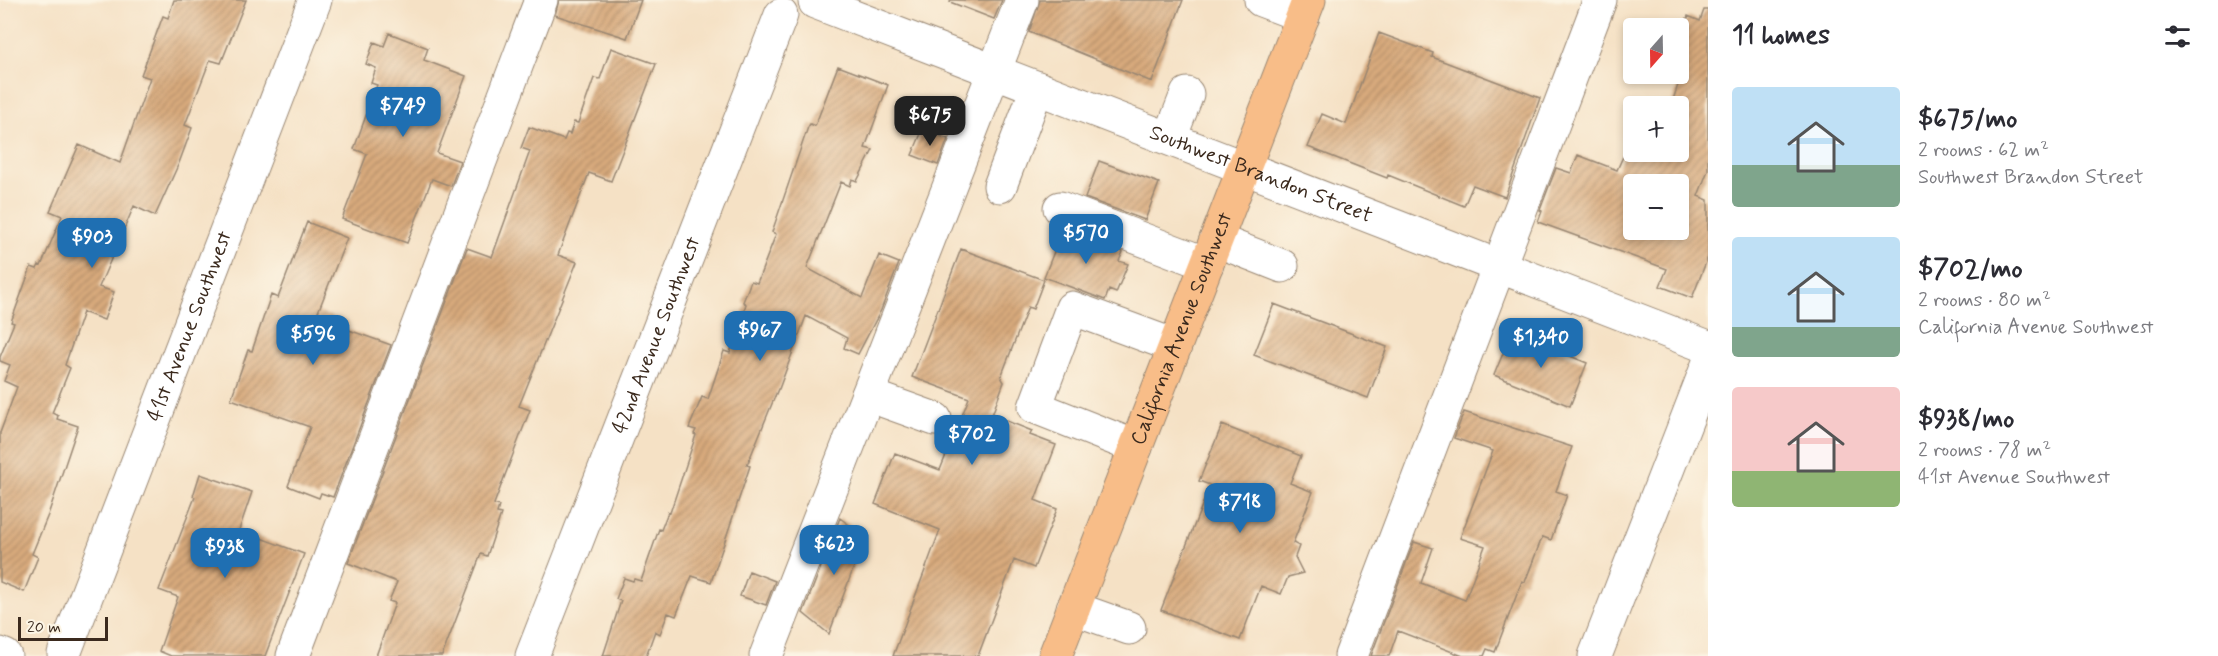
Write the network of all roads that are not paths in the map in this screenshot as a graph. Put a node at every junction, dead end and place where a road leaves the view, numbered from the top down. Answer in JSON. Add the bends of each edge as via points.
{"nodes":[{"id":1,"x":315,"y":0,"type":"edge"},
{"id":2,"x":541,"y":0,"type":"edge"},
{"id":3,"x":1022,"y":0,"type":"edge"},
{"id":4,"x":1261,"y":0,"type":"edge"},
{"id":5,"x":1600,"y":0,"type":"edge"},
{"id":6,"x":815,"y":1,"type":"edge"},
{"id":7,"x":774,"y":8,"type":"edge"},
{"id":8,"x":1306,"y":8,"type":"edge"},
{"id":9,"x":994,"y":72,"type":"junction"},
{"id":10,"x":1037,"y":88,"type":"junction"},
{"id":11,"x":1186,"y":94,"type":"dead end"},
{"id":12,"x":1170,"y":138,"type":"junction"},
{"id":13,"x":1245,"y":167,"type":"junction"},
{"id":14,"x":1000,"y":186,"type":"dead end"},
{"id":15,"x":1060,"y":208,"type":"dead end"},
{"id":16,"x":1212,"y":252,"type":"junction"},
{"id":17,"x":1282,"y":266,"type":"dead end"},
{"id":18,"x":1500,"y":267,"type":"junction"},
{"id":19,"x":1175,"y":346,"type":"junction"},
{"id":20,"x":1708,"y":346,"type":"edge"},
{"id":21,"x":1708,"y":365,"type":"edge"},
{"id":22,"x":868,"y":395,"type":"junction"},
{"id":23,"x":935,"y":419,"type":"dead end"},
{"id":24,"x":1136,"y":447,"type":"junction"},
{"id":25,"x":1073,"y":608,"type":"junction"},
{"id":26,"x":1129,"y":628,"type":"dead end"},
{"id":27,"x":0,"y":654,"type":"edge"},
{"id":28,"x":59,"y":655,"type":"edge"},
{"id":29,"x":5,"y":656,"type":"edge"},
{"id":30,"x":293,"y":656,"type":"edge"},
{"id":31,"x":532,"y":656,"type":"edge"},
{"id":32,"x":766,"y":656,"type":"edge"},
{"id":33,"x":1055,"y":656,"type":"edge"},
{"id":34,"x":1351,"y":656,"type":"edge"},
{"id":35,"x":1595,"y":656,"type":"edge"}],
"edges":[{"from":1,"to":28,"type":"street","name":"41st Avenue Southwest"},
{"from":2,"to":30,"type":"street"},
{"from":3,"to":9,"type":"street"},
{"from":4,"to":8,"type":"street"},
{"from":5,"to":18,"type":"street"},
{"from":6,"to":7,"type":"street","via":[[808,11],[793,18]]},
{"from":6,"to":9,"type":"street","name":"Southwest Brandon Street"},
{"from":7,"to":31,"type":"street","name":"42nd Avenue Southwest"},
{"from":8,"to":13,"type":"main road","name":"California Avenue Southwest"},
{"from":9,"to":10,"type":"street","name":"Southwest Brandon Street"},
{"from":9,"to":22,"type":"street"},
{"from":10,"to":12,"type":"street","name":"Southwest Brandon Street"},
{"from":10,"to":14,"type":"street"},
{"from":11,"to":12,"type":"street"},
{"from":12,"to":13,"type":"street","name":"Southwest Brandon Street"},
{"from":13,"to":16,"type":"main road","name":"California Avenue Southwest"},
{"from":13,"to":18,"type":"street","name":"Southwest Brandon Street"},
{"from":15,"to":16,"type":"street"},
{"from":16,"to":17,"type":"street"},
{"from":16,"to":19,"type":"main road","name":"California Avenue Southwest"},
{"from":18,"to":20,"type":"street","name":"Southwest Brandon Street"},
{"from":18,"to":34,"type":"street"},
{"from":19,"to":24,"type":"main road","name":"California Avenue Southwest"},
{"from":19,"to":24,"type":"street","via":[[1072,308],[1035,407]]},
{"from":21,"to":35,"type":"street"},
{"from":22,"to":23,"type":"street"},
{"from":22,"to":32,"type":"street"},
{"from":24,"to":25,"type":"main road","name":"California Avenue Southwest"},
{"from":25,"to":26,"type":"street"},
{"from":25,"to":33,"type":"main road","name":"California Avenue Southwest"},
{"from":27,"to":29,"type":"street"}]}
